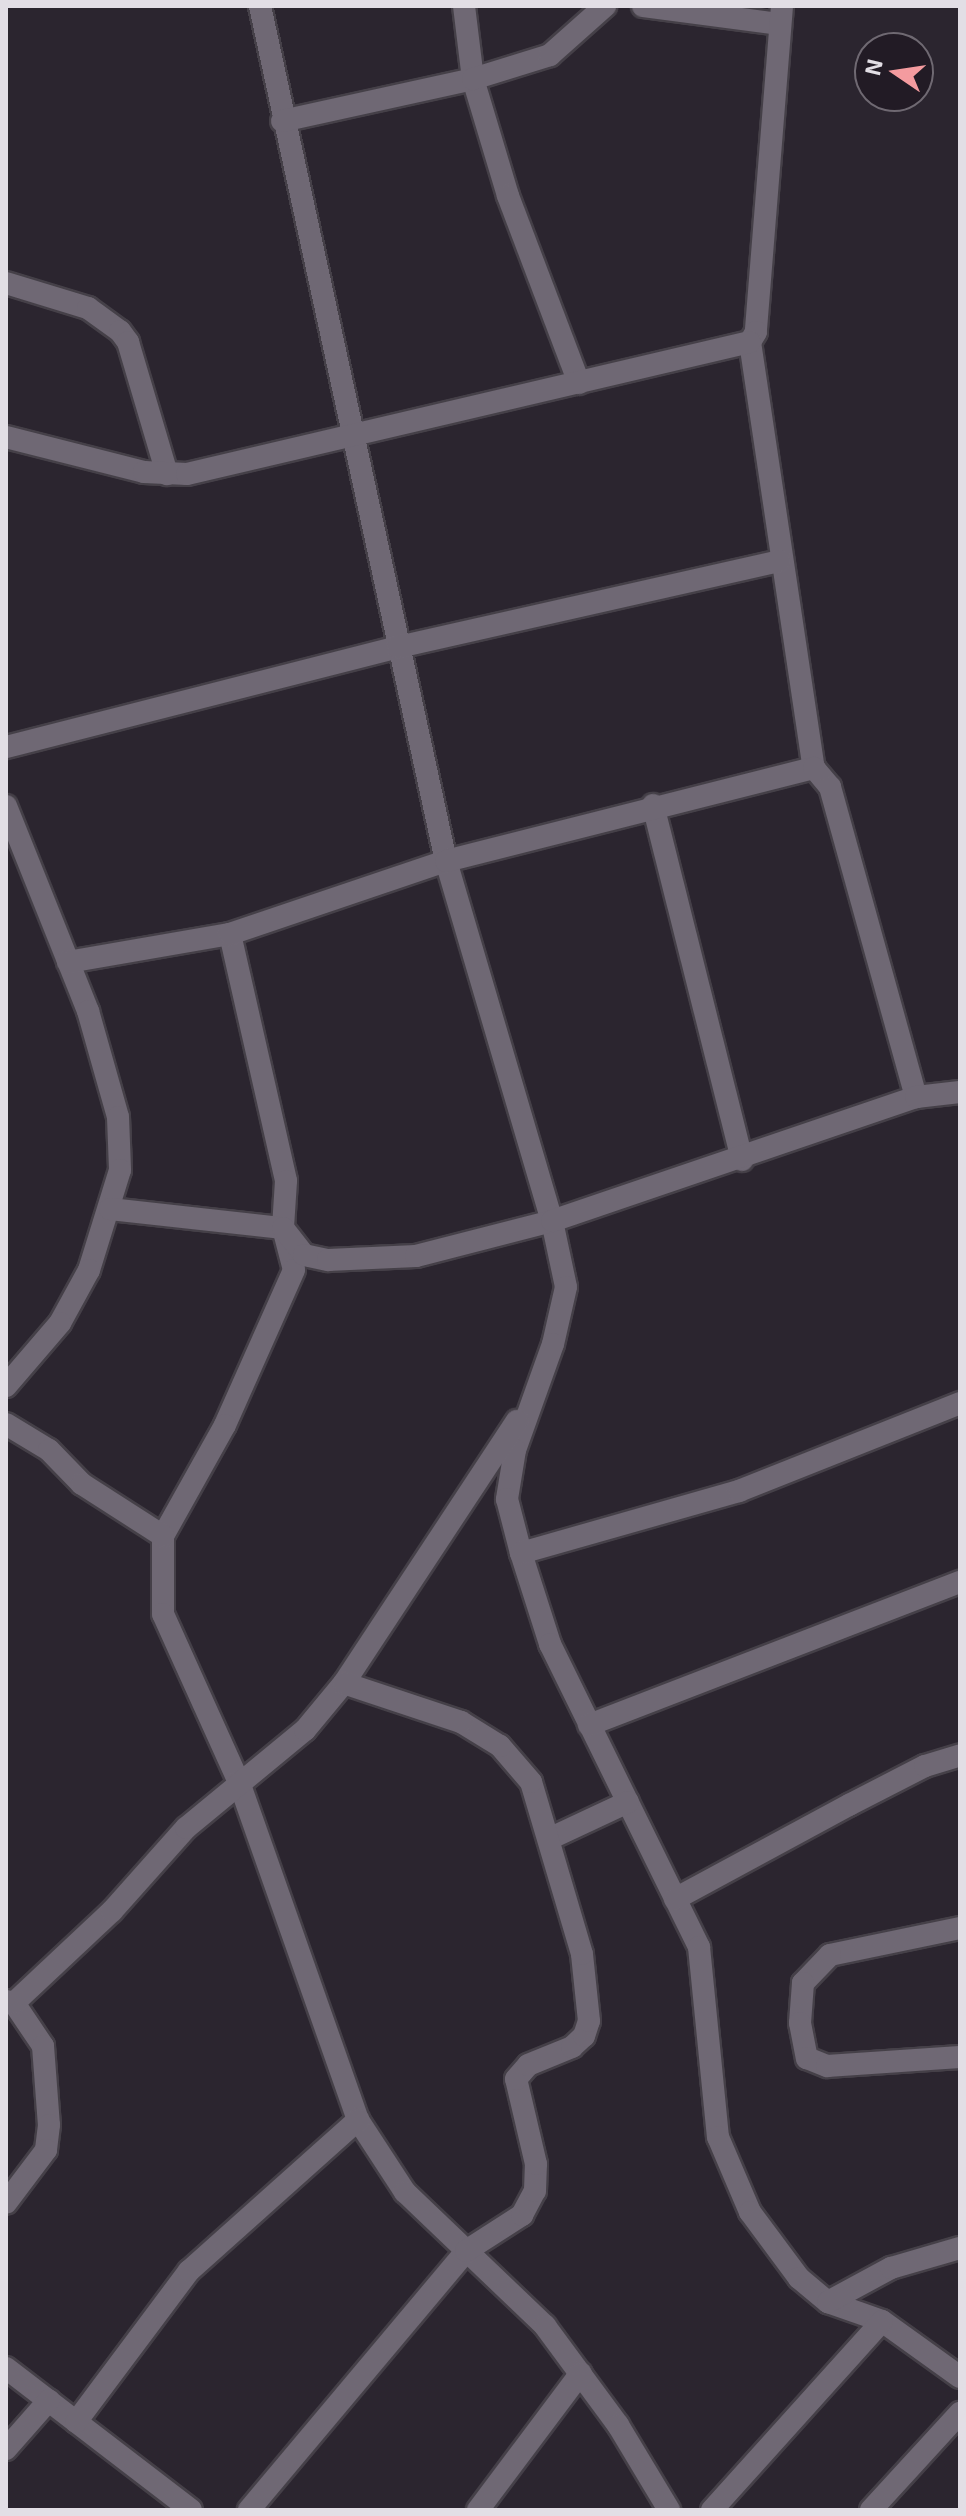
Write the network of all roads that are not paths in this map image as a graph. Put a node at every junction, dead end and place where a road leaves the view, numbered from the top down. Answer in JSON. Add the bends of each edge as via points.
{"nodes":[{"id":1,"x":260,"y":6,"type":"edge"},
{"id":2,"x":464,"y":6,"type":"edge"},
{"id":3,"x":605,"y":6,"type":"edge"},
{"id":4,"x":643,"y":6,"type":"edge"},
{"id":5,"x":780,"y":15,"type":"edge"},
{"id":6,"x":473,"y":79,"type":"junction"},
{"id":7,"x":282,"y":121,"type":"junction"},
{"id":8,"x":6,"y":283,"type":"edge"},
{"id":9,"x":750,"y":342,"type":"junction"},
{"id":10,"x":579,"y":383,"type":"junction"},
{"id":11,"x":6,"y":437,"type":"edge"},
{"id":12,"x":353,"y":437,"type":"junction"},
{"id":13,"x":167,"y":474,"type":"junction"},
{"id":14,"x":779,"y":561,"type":"junction"},
{"id":15,"x":398,"y":647,"type":"junction"},
{"id":16,"x":6,"y":747,"type":"edge"},
{"id":17,"x":814,"y":768,"type":"junction"},
{"id":18,"x":653,"y":805,"type":"junction"},
{"id":19,"x":6,"y":806,"type":"edge"},
{"id":20,"x":446,"y":861,"type":"junction"},
{"id":21,"x":230,"y":934,"type":"junction"},
{"id":22,"x":68,"y":962,"type":"junction"},
{"id":23,"x":960,"y":1092,"type":"edge"},
{"id":24,"x":916,"y":1097,"type":"junction"},
{"id":25,"x":742,"y":1160,"type":"junction"},
{"id":26,"x":110,"y":1209,"type":"junction"},
{"id":27,"x":552,"y":1221,"type":"junction"},
{"id":28,"x":283,"y":1228,"type":"junction"},
{"id":29,"x":6,"y":1386,"type":"edge"},
{"id":30,"x":532,"y":1399,"type":"junction"},
{"id":31,"x":960,"y":1403,"type":"edge"},
{"id":32,"x":6,"y":1424,"type":"edge"},
{"id":33,"x":163,"y":1536,"type":"junction"},
{"id":34,"x":521,"y":1553,"type":"junction"},
{"id":35,"x":960,"y":1582,"type":"edge"},
{"id":36,"x":344,"y":1683,"type":"junction"},
{"id":37,"x":589,"y":1725,"type":"junction"},
{"id":38,"x":960,"y":1755,"type":"edge"},
{"id":39,"x":239,"y":1782,"type":"junction"},
{"id":40,"x":628,"y":1802,"type":"junction"},
{"id":41,"x":551,"y":1838,"type":"junction"},
{"id":42,"x":675,"y":1899,"type":"junction"},
{"id":43,"x":960,"y":1928,"type":"edge"},
{"id":44,"x":10,"y":2002,"type":"edge"},
{"id":45,"x":960,"y":2057,"type":"edge"},
{"id":46,"x":358,"y":2120,"type":"junction"},
{"id":47,"x":6,"y":2203,"type":"edge"},
{"id":48,"x":960,"y":2248,"type":"edge"},
{"id":49,"x":466,"y":2251,"type":"junction"},
{"id":50,"x":828,"y":2302,"type":"junction"},
{"id":51,"x":882,"y":2321,"type":"junction"},
{"id":52,"x":6,"y":2368,"type":"edge"},
{"id":53,"x":581,"y":2373,"type":"junction"},
{"id":54,"x":960,"y":2377,"type":"edge"},
{"id":55,"x":49,"y":2400,"type":"junction"},
{"id":56,"x":960,"y":2413,"type":"edge"},
{"id":57,"x":76,"y":2422,"type":"junction"},
{"id":58,"x":6,"y":2449,"type":"edge"},
{"id":59,"x":191,"y":2510,"type":"edge"},
{"id":60,"x":249,"y":2510,"type":"edge"},
{"id":61,"x":478,"y":2510,"type":"edge"},
{"id":62,"x":669,"y":2510,"type":"edge"},
{"id":63,"x":712,"y":2510,"type":"edge"},
{"id":64,"x":871,"y":2510,"type":"edge"}],
"edges":[{"from":1,"to":7,"type":"street"},
{"from":2,"to":6,"type":"street"},
{"from":3,"to":6,"type":"street","via":[[550,55]]},
{"from":4,"to":5,"type":"street"},
{"from":5,"to":9,"type":"street","via":[[756,332]]},
{"from":6,"to":7,"type":"street"},
{"from":6,"to":10,"type":"street","via":[[508,196]]},
{"from":7,"to":12,"type":"street"},
{"from":8,"to":13,"type":"street","via":[[88,308],[120,331],[128,342]]},
{"from":9,"to":10,"type":"street"},
{"from":9,"to":14,"type":"street"},
{"from":10,"to":12,"type":"street"},
{"from":11,"to":13,"type":"street"},
{"from":12,"to":13,"type":"street","via":[[201,472]]},
{"from":12,"to":15,"type":"street"},
{"from":14,"to":15,"type":"street"},
{"from":14,"to":17,"type":"street"},
{"from":15,"to":16,"type":"street"},
{"from":15,"to":20,"type":"street"},
{"from":17,"to":18,"type":"street"},
{"from":17,"to":24,"type":"street","via":[[830,787]]},
{"from":18,"to":20,"type":"street"},
{"from":18,"to":25,"type":"street"},
{"from":19,"to":22,"type":"street"},
{"from":20,"to":21,"type":"street"},
{"from":20,"to":27,"type":"street"},
{"from":21,"to":22,"type":"street"},
{"from":21,"to":28,"type":"street","via":[[286,1181]]},
{"from":22,"to":26,"type":"street","via":[[118,1117],[120,1170]]},
{"from":23,"to":24,"type":"street"},
{"from":24,"to":25,"type":"street"},
{"from":25,"to":27,"type":"street"},
{"from":26,"to":28,"type":"street"},
{"from":26,"to":29,"type":"street","via":[[89,1270],[60,1323]]},
{"from":27,"to":28,"type":"street","via":[[416,1256],[328,1260],[304,1255]]},
{"from":27,"to":30,"type":"street","via":[[566,1287]]},
{"from":28,"to":33,"type":"street","via":[[294,1270],[284,1298],[225,1425]]},
{"from":30,"to":34,"type":"street","via":[[507,1499]]},
{"from":30,"to":36,"type":"street"},
{"from":31,"to":34,"type":"street","via":[[739,1491]]},
{"from":32,"to":33,"type":"street","via":[[49,1450],[82,1484]]},
{"from":33,"to":39,"type":"street","via":[[163,1614]]},
{"from":34,"to":37,"type":"street","via":[[550,1644]]},
{"from":35,"to":37,"type":"street"},
{"from":36,"to":39,"type":"street","via":[[305,1730]]},
{"from":36,"to":41,"type":"street","via":[[461,1722],[500,1746],[531,1782]]},
{"from":37,"to":40,"type":"street"},
{"from":38,"to":42,"type":"street","via":[[925,1766]]},
{"from":39,"to":44,"type":"street","via":[[186,1828],[112,1911]]},
{"from":39,"to":46,"type":"street"},
{"from":40,"to":41,"type":"street"},
{"from":40,"to":42,"type":"street"},
{"from":41,"to":49,"type":"street","via":[[582,1954],[589,2021],[584,2036],[572,2047],[528,2065],[516,2079],[536,2164],[535,2191],[522,2215]]},
{"from":42,"to":50,"type":"street","via":[[699,1947],[718,2137],[750,2212],[799,2278]]},
{"from":43,"to":45,"type":"street","via":[[830,1955],[803,1983],[800,2023],[807,2058],[827,2066]]},
{"from":44,"to":47,"type":"street","via":[[43,2046],[48,2139],[46,2150]]},
{"from":46,"to":49,"type":"street","via":[[405,2192]]},
{"from":46,"to":57,"type":"street","via":[[189,2271]]},
{"from":48,"to":50,"type":"street","via":[[891,2268]]},
{"from":49,"to":53,"type":"street","via":[[545,2326]]},
{"from":49,"to":60,"type":"street"},
{"from":50,"to":51,"type":"street"},
{"from":51,"to":54,"type":"street"},
{"from":51,"to":63,"type":"street"},
{"from":52,"to":55,"type":"street"},
{"from":53,"to":61,"type":"street"},
{"from":53,"to":62,"type":"street"},
{"from":55,"to":57,"type":"street"},
{"from":55,"to":58,"type":"street"},
{"from":56,"to":64,"type":"street"},
{"from":57,"to":59,"type":"street"}]}
